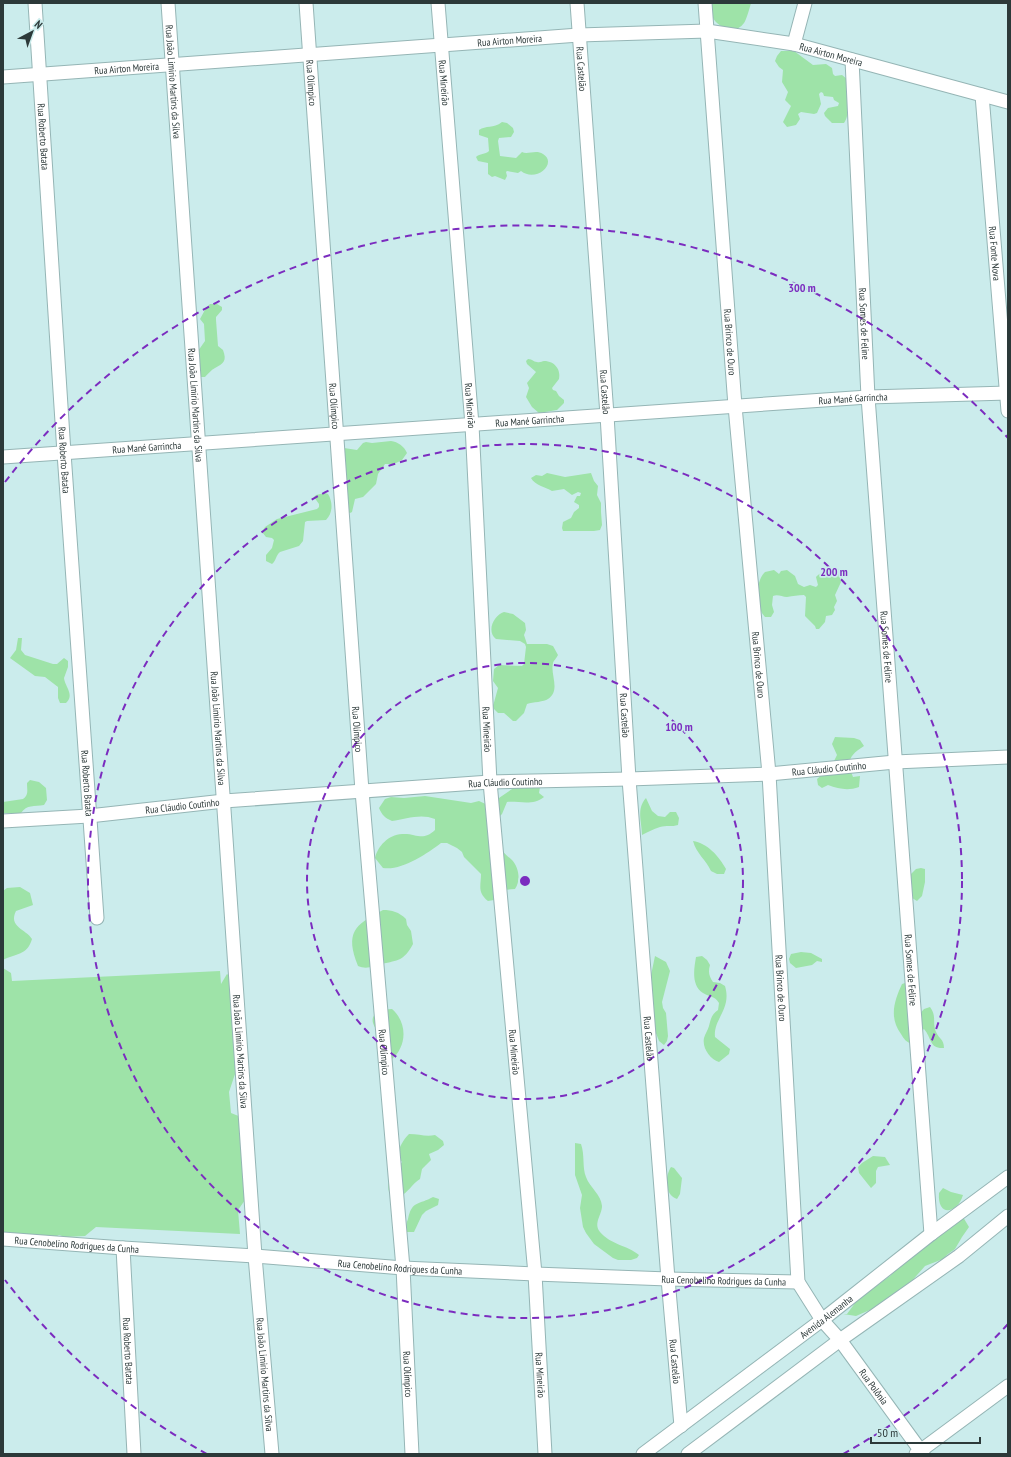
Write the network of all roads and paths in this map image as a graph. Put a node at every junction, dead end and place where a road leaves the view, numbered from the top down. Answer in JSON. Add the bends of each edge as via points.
{"nodes":[{"id":1,"x":35,"y":3,"type":"edge"},
{"id":2,"x":168,"y":3,"type":"edge"},
{"id":3,"x":306,"y":3,"type":"edge"},
{"id":4,"x":438,"y":3,"type":"edge"},
{"id":5,"x":577,"y":3,"type":"edge"},
{"id":6,"x":705,"y":3,"type":"edge"},
{"id":7,"x":805,"y":3,"type":"edge"},
{"id":8,"x":707,"y":31,"type":"junction"},
{"id":9,"x":579,"y":35,"type":"junction"},
{"id":10,"x":794,"y":44,"type":"junction"},
{"id":11,"x":440,"y":45,"type":"junction"},
{"id":12,"x":310,"y":55,"type":"junction"},
{"id":13,"x":852,"y":60,"type":"junction"},
{"id":14,"x":172,"y":65,"type":"junction"},
{"id":15,"x":39,"y":74,"type":"junction"},
{"id":16,"x":3,"y":77,"type":"edge"},
{"id":17,"x":982,"y":95,"type":"junction"},
{"id":18,"x":1008,"y":102,"type":"edge"},
{"id":19,"x":1007,"y":393,"type":"edge"},
{"id":20,"x":868,"y":397,"type":"junction"},
{"id":21,"x":735,"y":406,"type":"junction"},
{"id":22,"x":1008,"y":411,"type":"edge"},
{"id":23,"x":607,"y":415,"type":"junction"},
{"id":24,"x":472,"y":424,"type":"junction"},
{"id":25,"x":336,"y":434,"type":"junction"},
{"id":26,"x":199,"y":444,"type":"junction"},
{"id":27,"x":64,"y":453,"type":"junction"},
{"id":28,"x":3,"y":457,"type":"edge"},
{"id":29,"x":1008,"y":757,"type":"edge"},
{"id":30,"x":895,"y":762,"type":"junction"},
{"id":31,"x":768,"y":774,"type":"junction"},
{"id":32,"x":629,"y":779,"type":"junction"},
{"id":33,"x":490,"y":782,"type":"junction"},
{"id":34,"x":362,"y":791,"type":"junction"},
{"id":35,"x":224,"y":801,"type":"junction"},
{"id":36,"x":89,"y":816,"type":"junction"},
{"id":37,"x":3,"y":821,"type":"edge"},
{"id":38,"x":97,"y":918,"type":"dead end"},
{"id":39,"x":1008,"y":1177,"type":"edge"},
{"id":40,"x":1008,"y":1216,"type":"edge"},
{"id":41,"x":931,"y":1234,"type":"junction"},
{"id":42,"x":3,"y":1239,"type":"edge"},
{"id":43,"x":123,"y":1248,"type":"junction"},
{"id":44,"x":254,"y":1256,"type":"junction"},
{"id":45,"x":403,"y":1268,"type":"junction"},
{"id":46,"x":535,"y":1274,"type":"junction"},
{"id":47,"x":668,"y":1279,"type":"junction"},
{"id":48,"x":798,"y":1282,"type":"junction"},
{"id":49,"x":822,"y":1320,"type":"junction"},
{"id":50,"x":840,"y":1340,"type":"junction"},
{"id":51,"x":1008,"y":1386,"type":"edge"},
{"id":52,"x":681,"y":1426,"type":"junction"},
{"id":53,"x":920,"y":1453,"type":"edge"},
{"id":54,"x":134,"y":1454,"type":"edge"},
{"id":55,"x":272,"y":1454,"type":"edge"},
{"id":56,"x":412,"y":1454,"type":"edge"},
{"id":57,"x":545,"y":1454,"type":"edge"},
{"id":58,"x":643,"y":1454,"type":"edge"},
{"id":59,"x":688,"y":1454,"type":"edge"}],
"edges":[{"from":1,"to":15,"type":"street","name":"Rua Roberto Batata"},
{"from":2,"to":14,"type":"street","name":"Rua João Limirio Martins da Silva"},
{"from":3,"to":12,"type":"street","name":"Rua Olímpico"},
{"from":4,"to":11,"type":"street","name":"Rua Mineirão"},
{"from":5,"to":9,"type":"street","name":"Rua Castelão"},
{"from":6,"to":8,"type":"street","name":"Rua Brinco de Ouro"},
{"from":7,"to":10,"type":"street"},
{"from":8,"to":9,"type":"street","name":"Rua Airton Moreira"},
{"from":8,"to":10,"type":"street","name":"Rua Airton Moreira"},
{"from":8,"to":21,"type":"street","name":"Rua Brinco de Ouro"},
{"from":9,"to":11,"type":"street","name":"Rua Airton Moreira"},
{"from":9,"to":23,"type":"street","name":"Rua Castelão"},
{"from":10,"to":13,"type":"street","name":"Rua Airton Moreira"},
{"from":11,"to":12,"type":"street","name":"Rua Airton Moreira"},
{"from":11,"to":24,"type":"street","name":"Rua Mineirão"},
{"from":12,"to":14,"type":"street","name":"Rua Airton Moreira"},
{"from":12,"to":25,"type":"street","name":"Rua Olímpico"},
{"from":13,"to":17,"type":"street","name":"Rua Airton Moreira"},
{"from":13,"to":20,"type":"street","name":"Rua Somes de Feline"},
{"from":14,"to":15,"type":"street","name":"Rua Airton Moreira"},
{"from":14,"to":26,"type":"street","name":"Rua João Limirio Martins da Silva"},
{"from":15,"to":16,"type":"street","name":"Rua Airton Moreira"},
{"from":15,"to":27,"type":"street","name":"Rua Roberto Batata"},
{"from":17,"to":18,"type":"street","name":"Rua Airton Moreira"},
{"from":17,"to":19,"type":"street","name":"Rua Fonte Nova"},
{"from":19,"to":20,"type":"street","name":"Rua Mané Garrincha"},
{"from":19,"to":22,"type":"street","name":"Rua Fonte Nova"},
{"from":20,"to":21,"type":"street","name":"Rua Mané Garrincha"},
{"from":20,"to":30,"type":"street","name":"Rua Somes de Feline"},
{"from":21,"to":23,"type":"street","name":"Rua Mané Garrincha"},
{"from":21,"to":31,"type":"street","name":"Rua Brinco de Ouro"},
{"from":23,"to":24,"type":"street","name":"Rua Mané Garrincha"},
{"from":23,"to":32,"type":"street","name":"Rua Castelão"},
{"from":24,"to":25,"type":"street","name":"Rua Mané Garrincha"},
{"from":24,"to":33,"type":"street","name":"Rua Mineirão"},
{"from":25,"to":26,"type":"street","name":"Rua Mané Garrincha"},
{"from":25,"to":34,"type":"street","name":"Rua Olímpico"},
{"from":26,"to":27,"type":"street","name":"Rua Mané Garrincha"},
{"from":26,"to":35,"type":"street","name":"Rua João Limirio Martins da Silva"},
{"from":27,"to":28,"type":"street","name":"Rua Mané Garrincha"},
{"from":27,"to":36,"type":"street","name":"Rua Roberto Batata"},
{"from":29,"to":30,"type":"street","name":"Rua Cláudio Coutinho"},
{"from":30,"to":31,"type":"street","name":"Rua Cláudio Coutinho"},
{"from":30,"to":41,"type":"street","name":"Rua Somes de Feline"},
{"from":31,"to":32,"type":"street","name":"Rua Cláudio Coutinho"},
{"from":31,"to":48,"type":"street","name":"Rua Brinco de Ouro"},
{"from":32,"to":33,"type":"street","name":"Rua Cláudio Coutinho"},
{"from":32,"to":47,"type":"street","name":"Rua Castelão"},
{"from":33,"to":34,"type":"street","name":"Rua Cláudio Coutinho"},
{"from":33,"to":46,"type":"street","name":"Rua Mineirão"},
{"from":34,"to":35,"type":"street","name":"Rua Cláudio Coutinho"},
{"from":34,"to":45,"type":"street","name":"Rua Olímpico"},
{"from":35,"to":36,"type":"street","name":"Rua Cláudio Coutinho"},
{"from":35,"to":44,"type":"street","name":"Rua João Limirio Martins da Silva"},
{"from":36,"to":37,"type":"street","name":"Rua Cláudio Coutinho"},
{"from":36,"to":38,"type":"street","name":"Rua Roberto Batata"},
{"from":39,"to":41,"type":"street","name":"Avenida Alemanha"},
{"from":40,"to":50,"type":"street","via":[[959,1256]]},
{"from":41,"to":49,"type":"street","name":"Avenida Alemanha"},
{"from":42,"to":43,"type":"street","name":"Rua Cenobelino Rodrigues da Cunha"},
{"from":43,"to":44,"type":"street","name":"Rua Cenobelino Rodrigues da Cunha"},
{"from":43,"to":54,"type":"street","name":"Rua Roberto Batata"},
{"from":44,"to":45,"type":"street","name":"Rua Cenobelino Rodrigues da Cunha"},
{"from":44,"to":55,"type":"street","name":"Rua João Limirio Martins da Silva"},
{"from":45,"to":46,"type":"street","name":"Rua Cenobelino Rodrigues da Cunha"},
{"from":45,"to":56,"type":"street","name":"Rua Olímpico"},
{"from":46,"to":47,"type":"street","name":"Rua Cenobelino Rodrigues da Cunha"},
{"from":46,"to":57,"type":"street","name":"Rua Mineirão"},
{"from":47,"to":48,"type":"street","name":"Rua Cenobelino Rodrigues da Cunha"},
{"from":47,"to":52,"type":"street","name":"Rua Castelão"},
{"from":48,"to":49,"type":"street","name":"Rua Brinco de Ouro"},
{"from":49,"to":50,"type":"street","name":"Rua Polônia"},
{"from":49,"to":52,"type":"street","name":"Avenida Alemanha"},
{"from":50,"to":53,"type":"street","name":"Rua Polônia"},
{"from":50,"to":59,"type":"street"},
{"from":51,"to":53,"type":"street"},
{"from":52,"to":58,"type":"street","name":"Avenida Alemanha"}]}
